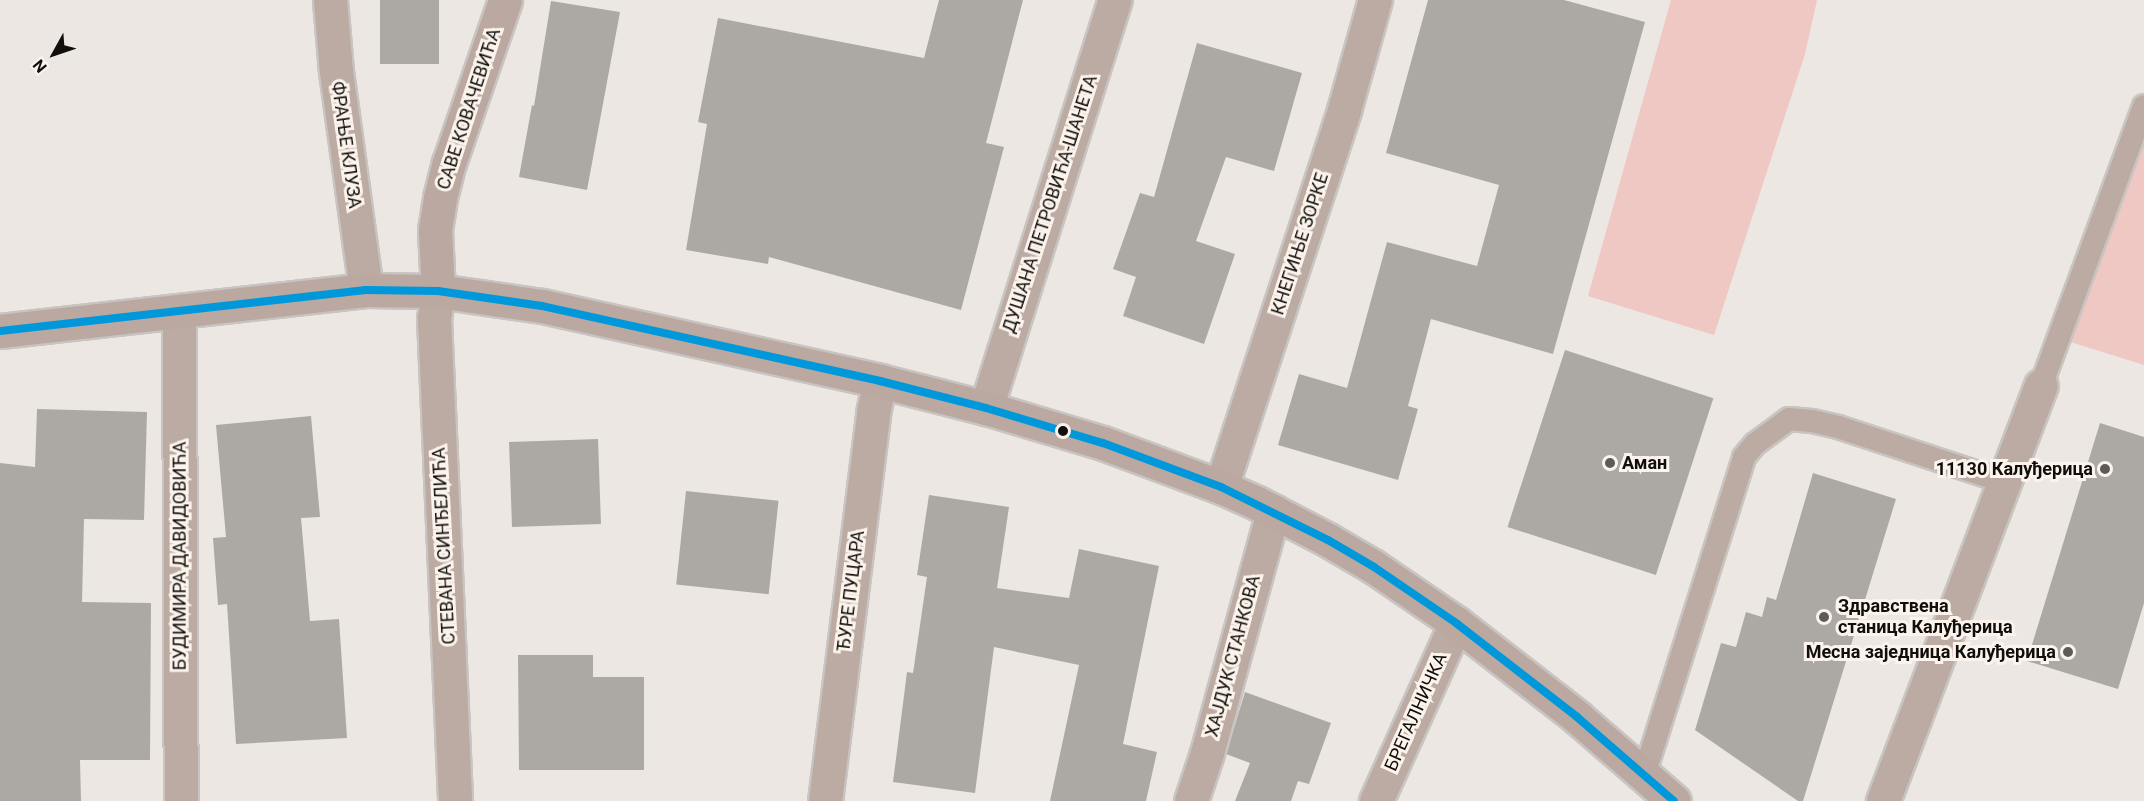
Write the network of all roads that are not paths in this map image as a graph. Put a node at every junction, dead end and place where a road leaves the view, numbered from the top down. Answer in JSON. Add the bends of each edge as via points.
{"nodes":[{"id":1,"x":330,"y":0,"type":"edge"},
{"id":2,"x":505,"y":0,"type":"edge"},
{"id":3,"x":1115,"y":0,"type":"edge"},
{"id":4,"x":1375,"y":0,"type":"edge"},
{"id":5,"x":2144,"y":106,"type":"edge"},
{"id":6,"x":366,"y":290,"type":"junction"},
{"id":7,"x":438,"y":291,"type":"junction"},
{"id":8,"x":179,"y":312,"type":"junction"},
{"id":9,"x":0,"y":331,"type":"edge"},
{"id":10,"x":880,"y":381,"type":"junction"},
{"id":11,"x":2041,"y":386,"type":"joint"},
{"id":12,"x":986,"y":408,"type":"junction"},
{"id":13,"x":2005,"y":482,"type":"junction"},
{"id":14,"x":1221,"y":487,"type":"junction"},
{"id":15,"x":1272,"y":511,"type":"junction"},
{"id":16,"x":1456,"y":623,"type":"junction"},
{"id":17,"x":1644,"y":775,"type":"junction"},
{"id":18,"x":182,"y":801,"type":"edge"},
{"id":19,"x":455,"y":801,"type":"edge"},
{"id":20,"x":825,"y":801,"type":"edge"},
{"id":21,"x":1191,"y":801,"type":"edge"},
{"id":22,"x":1376,"y":801,"type":"edge"},
{"id":23,"x":1674,"y":801,"type":"edge"},
{"id":24,"x":1883,"y":801,"type":"edge"}],
"edges":[{"from":1,"to":6,"type":"street","name":"ФРАЊЕ КЛУЗА"},
{"from":2,"to":7,"type":"street","name":"САВЕ КОВАЧЕВИЋА","via":[[440,198],[435,230]]},
{"from":3,"to":12,"type":"street","name":"ДУШАНА ПЕТРОВИЋА-ШАНЕТА"},
{"from":4,"to":14,"type":"street","name":"КНЕГИЊЕ ЗОРКЕ","via":[[1344,111]]},
{"from":5,"to":11,"type":"lane"},
{"from":6,"to":7,"type":"street"},
{"from":6,"to":8,"type":"street"},
{"from":7,"to":10,"type":"street","via":[[542,306]]},
{"from":7,"to":19,"type":"street","name":"СТЕВАНА СИНЂЕЛИЋА","via":[[434,318]]},
{"from":8,"to":9,"type":"street"},
{"from":8,"to":18,"type":"street","name":"БУДИМИРА ДАВИДОВИЋА"},
{"from":10,"to":12,"type":"street"},
{"from":10,"to":20,"type":"street","name":"ЂУРЕ ПУЦАРА"},
{"from":11,"to":13,"type":"street"},
{"from":12,"to":14,"type":"street","via":[[1103,443]]},
{"from":13,"to":17,"type":"lane","via":[[1812,421],[1789,419],[1755,444],[1744,457]]},
{"from":13,"to":24,"type":"street"},
{"from":14,"to":15,"type":"street"},
{"from":15,"to":16,"type":"street","via":[[1374,567]]},
{"from":15,"to":21,"type":"street","name":"ХАЈДУК СТАНКОВА"},
{"from":16,"to":17,"type":"street"},
{"from":16,"to":22,"type":"street","name":"БРЕГАЛНИЧКА"},
{"from":17,"to":23,"type":"street"}]}
